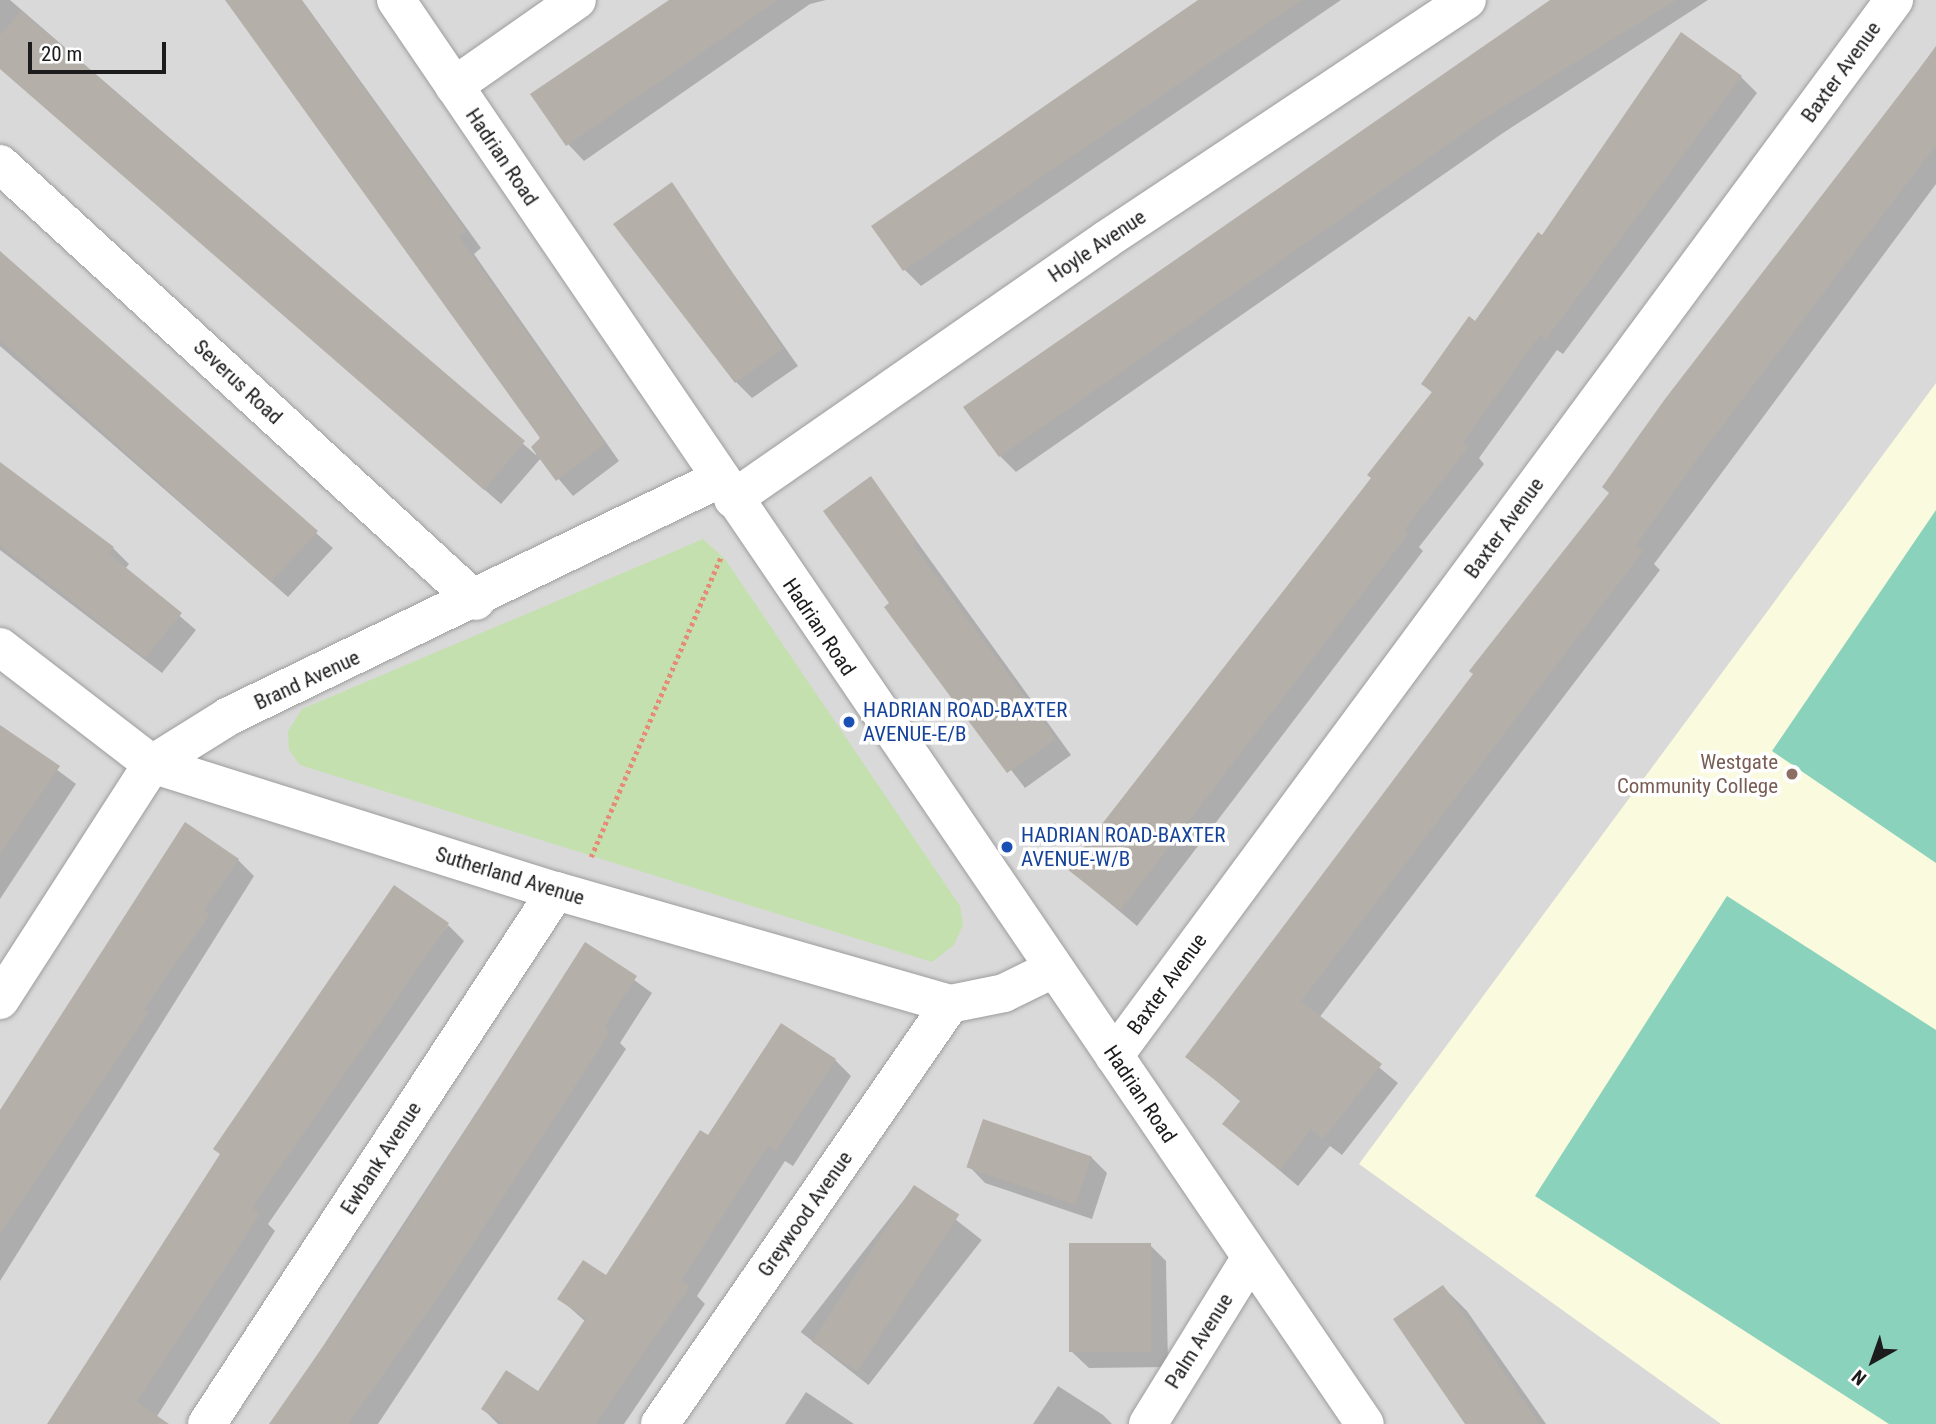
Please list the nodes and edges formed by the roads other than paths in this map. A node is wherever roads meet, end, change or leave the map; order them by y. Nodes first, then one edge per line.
1 (396, 0) edge
2 (578, 0) edge
3 (1467, 0) edge
4 (1894, 0) edge
5 (454, 86) junction
6 (0, 164) edge
7 (730, 497) junction
8 (476, 601) junction
9 (0, 647) edge
10 (152, 764) junction
11 (565, 894) junction
12 (1053, 969) junction
13 (0, 1000) edge
14 (950, 1004) junction
15 (1114, 1056) junction
16 (1251, 1257) junction
17 (207, 1424) edge
18 (660, 1424) edge
19 (1148, 1424) edge
20 (1365, 1424) edge

1 - 5 street, Hadrian Road
2 - 5 street
3 - 7 street, Hoyle Avenue
4 - 15 street, Baxter Avenue
5 - 7 street, Hadrian Road
6 - 8 street, Severus Road
7 - 8 street, Brand Avenue
7 - 12 street, Hadrian Road
8 - 10 street, Brand Avenue
9 - 10 street, Sutherland Avenue
10 - 11 street, Sutherland Avenue
10 - 13 street, Brand Avenue
11 - 14 street, Sutherland Avenue
11 - 17 street, Ewbank Avenue
12 - 14 street, Sutherland Avenue
12 - 15 street, Hadrian Road
14 - 18 street, Greywood Avenue
15 - 16 street, Hadrian Road
16 - 19 street, Palm Avenue
16 - 20 street, Hadrian Road

